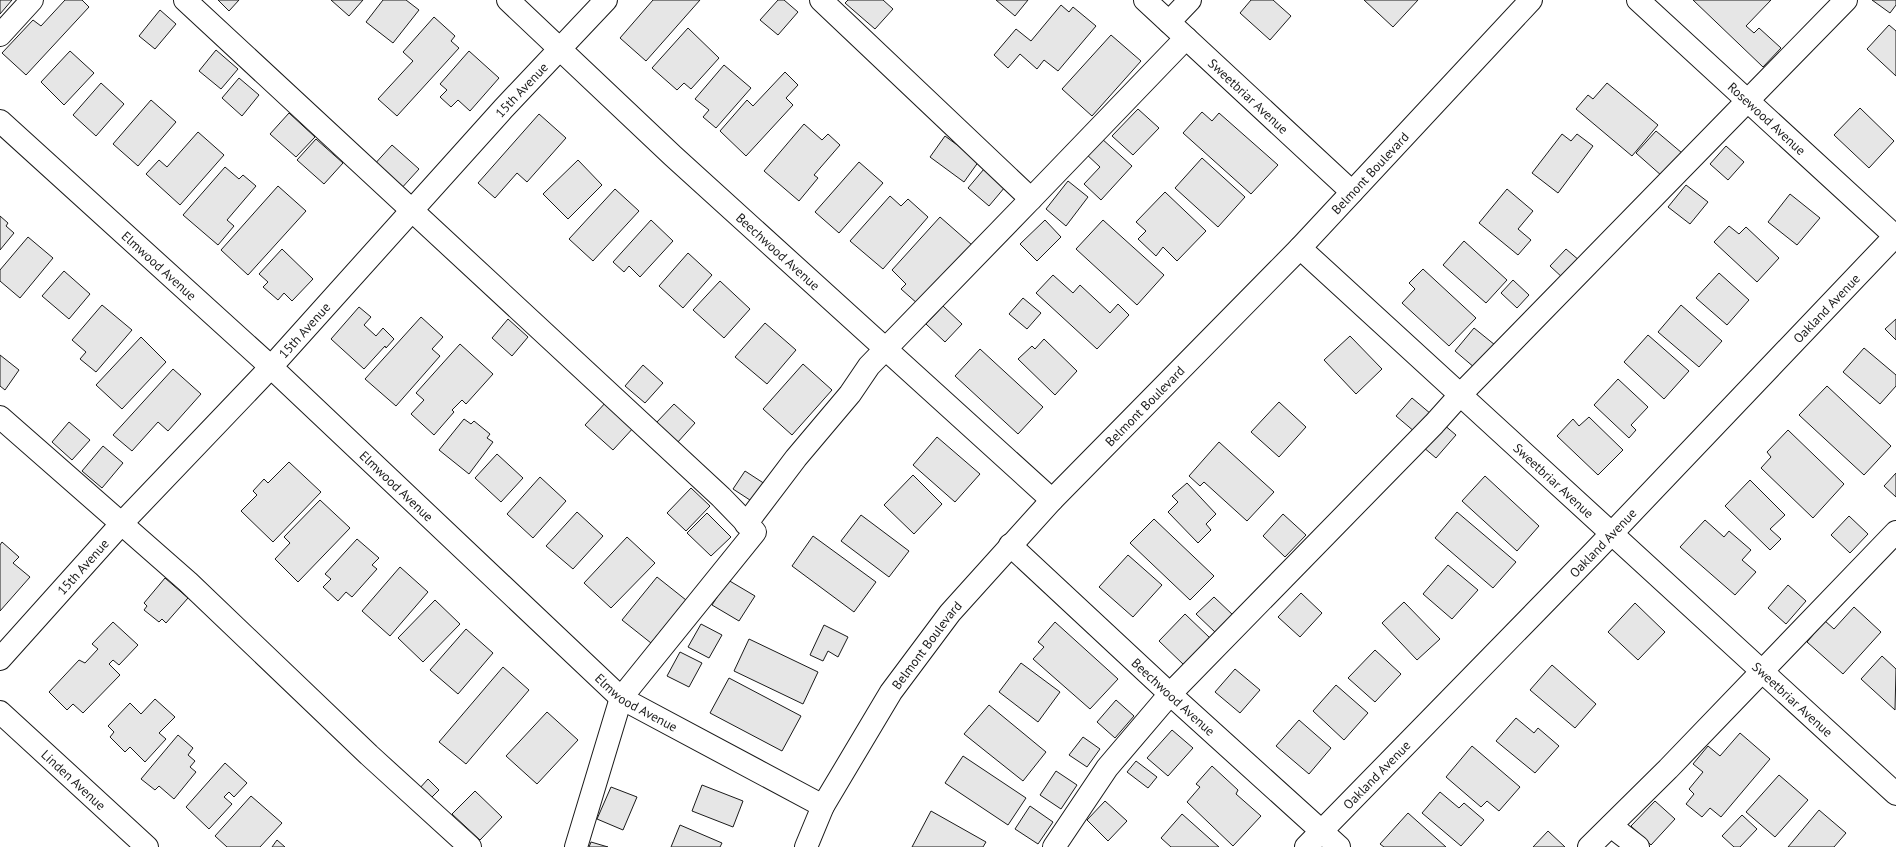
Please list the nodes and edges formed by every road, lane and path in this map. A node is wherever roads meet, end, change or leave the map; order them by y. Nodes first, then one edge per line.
1 (32, 0) edge
2 (185, 0) edge
3 (508, 0) edge
4 (606, 0) edge
5 (821, 0) edge
6 (1145, 0) edge
7 (1190, 0) edge
8 (1531, 0) edge
9 (1638, 0) edge
10 (1846, 0) edge
11 (1169, 22) junction
12 (0, 35) edge
13 (1186, 38) junction
14 (561, 48) junction
15 (1748, 101) junction
16 (0, 122) edge
17 (1352, 192) junction
18 (1031, 199) junction
19 (412, 210) junction
20 (1896, 236) edge
21 (1300, 248) junction
22 (886, 350) junction
23 (271, 367) junction
24 (1460, 394) junction
25 (0, 417) edge
26 (1052, 500) junction
27 (122, 523) junction
28 (746, 524) junction
29 (1896, 532) edge
30 (1611, 534) junction
31 (1010, 545) junction
32 (0, 659) edge
33 (1761, 671) junction
34 (1170, 694) junction
35 (621, 698) junction
36 (0, 712) edge
37 (1896, 794) edge
38 (823, 806) junction
39 (1611, 826) junction
40 (1322, 831) junction
41 (147, 847) edge
42 (470, 847) edge
43 (576, 847) edge
44 (806, 847) edge
45 (1054, 847) edge
46 (1306, 847) edge
47 (1339, 847) edge
48 (1589, 847) edge
49 (1638, 847) edge

1 - 12 street
2 - 19 street
3 - 14 street, Beechwood Avenue
4 - 14 street, 15th Avenue
5 - 18 street
6 - 11 street, Sweetbriar Avenue
7 - 11 street
8 - 17 street, Belmont Boulevard
9 - 15 street, Rosewood Avenue
10 - 15 street
11 - 13 street, Sweetbriar Avenue
13 - 17 street, Sweetbriar Avenue
13 - 18 street
14 - 19 street, 15th Avenue
14 - 22 street, Beechwood Avenue
15 - 20 street, Rosewood Avenue
15 - 24 street
16 - 23 street, Elmwood Avenue
17 - 21 street, Belmont Boulevard
18 - 22 street
19 - 23 street, 15th Avenue
19 - 28 street
20 - 30 street, Oakland Avenue
21 - 24 street, Sweetbriar Avenue
21 - 26 street, Belmont Boulevard
22 - 26 street, Beechwood Avenue
22 - 28 street
23 - 27 street, 15th Avenue
23 - 35 street, Elmwood Avenue
24 - 30 street, Sweetbriar Avenue
24 - 34 street
25 - 27 street
26 - 31 street, Belmont Boulevard
27 - 32 street, 15th Avenue
27 - 42 street
28 - 35 street
29 - 33 street
30 - 33 street, Sweetbriar Avenue
30 - 40 street, Oakland Avenue
31 - 34 street, Beechwood Avenue
31 - 38 street, Belmont Boulevard
33 - 37 street, Sweetbriar Avenue
33 - 39 street
34 - 40 street, Beechwood Avenue
34 - 45 street
35 - 38 street, Elmwood Avenue
35 - 43 street
36 - 41 street, Linden Avenue
38 - 44 street, Belmont Boulevard
39 - 48 street
39 - 49 street
40 - 46 street, Oakland Avenue
40 - 47 street, Beechwood Avenue

